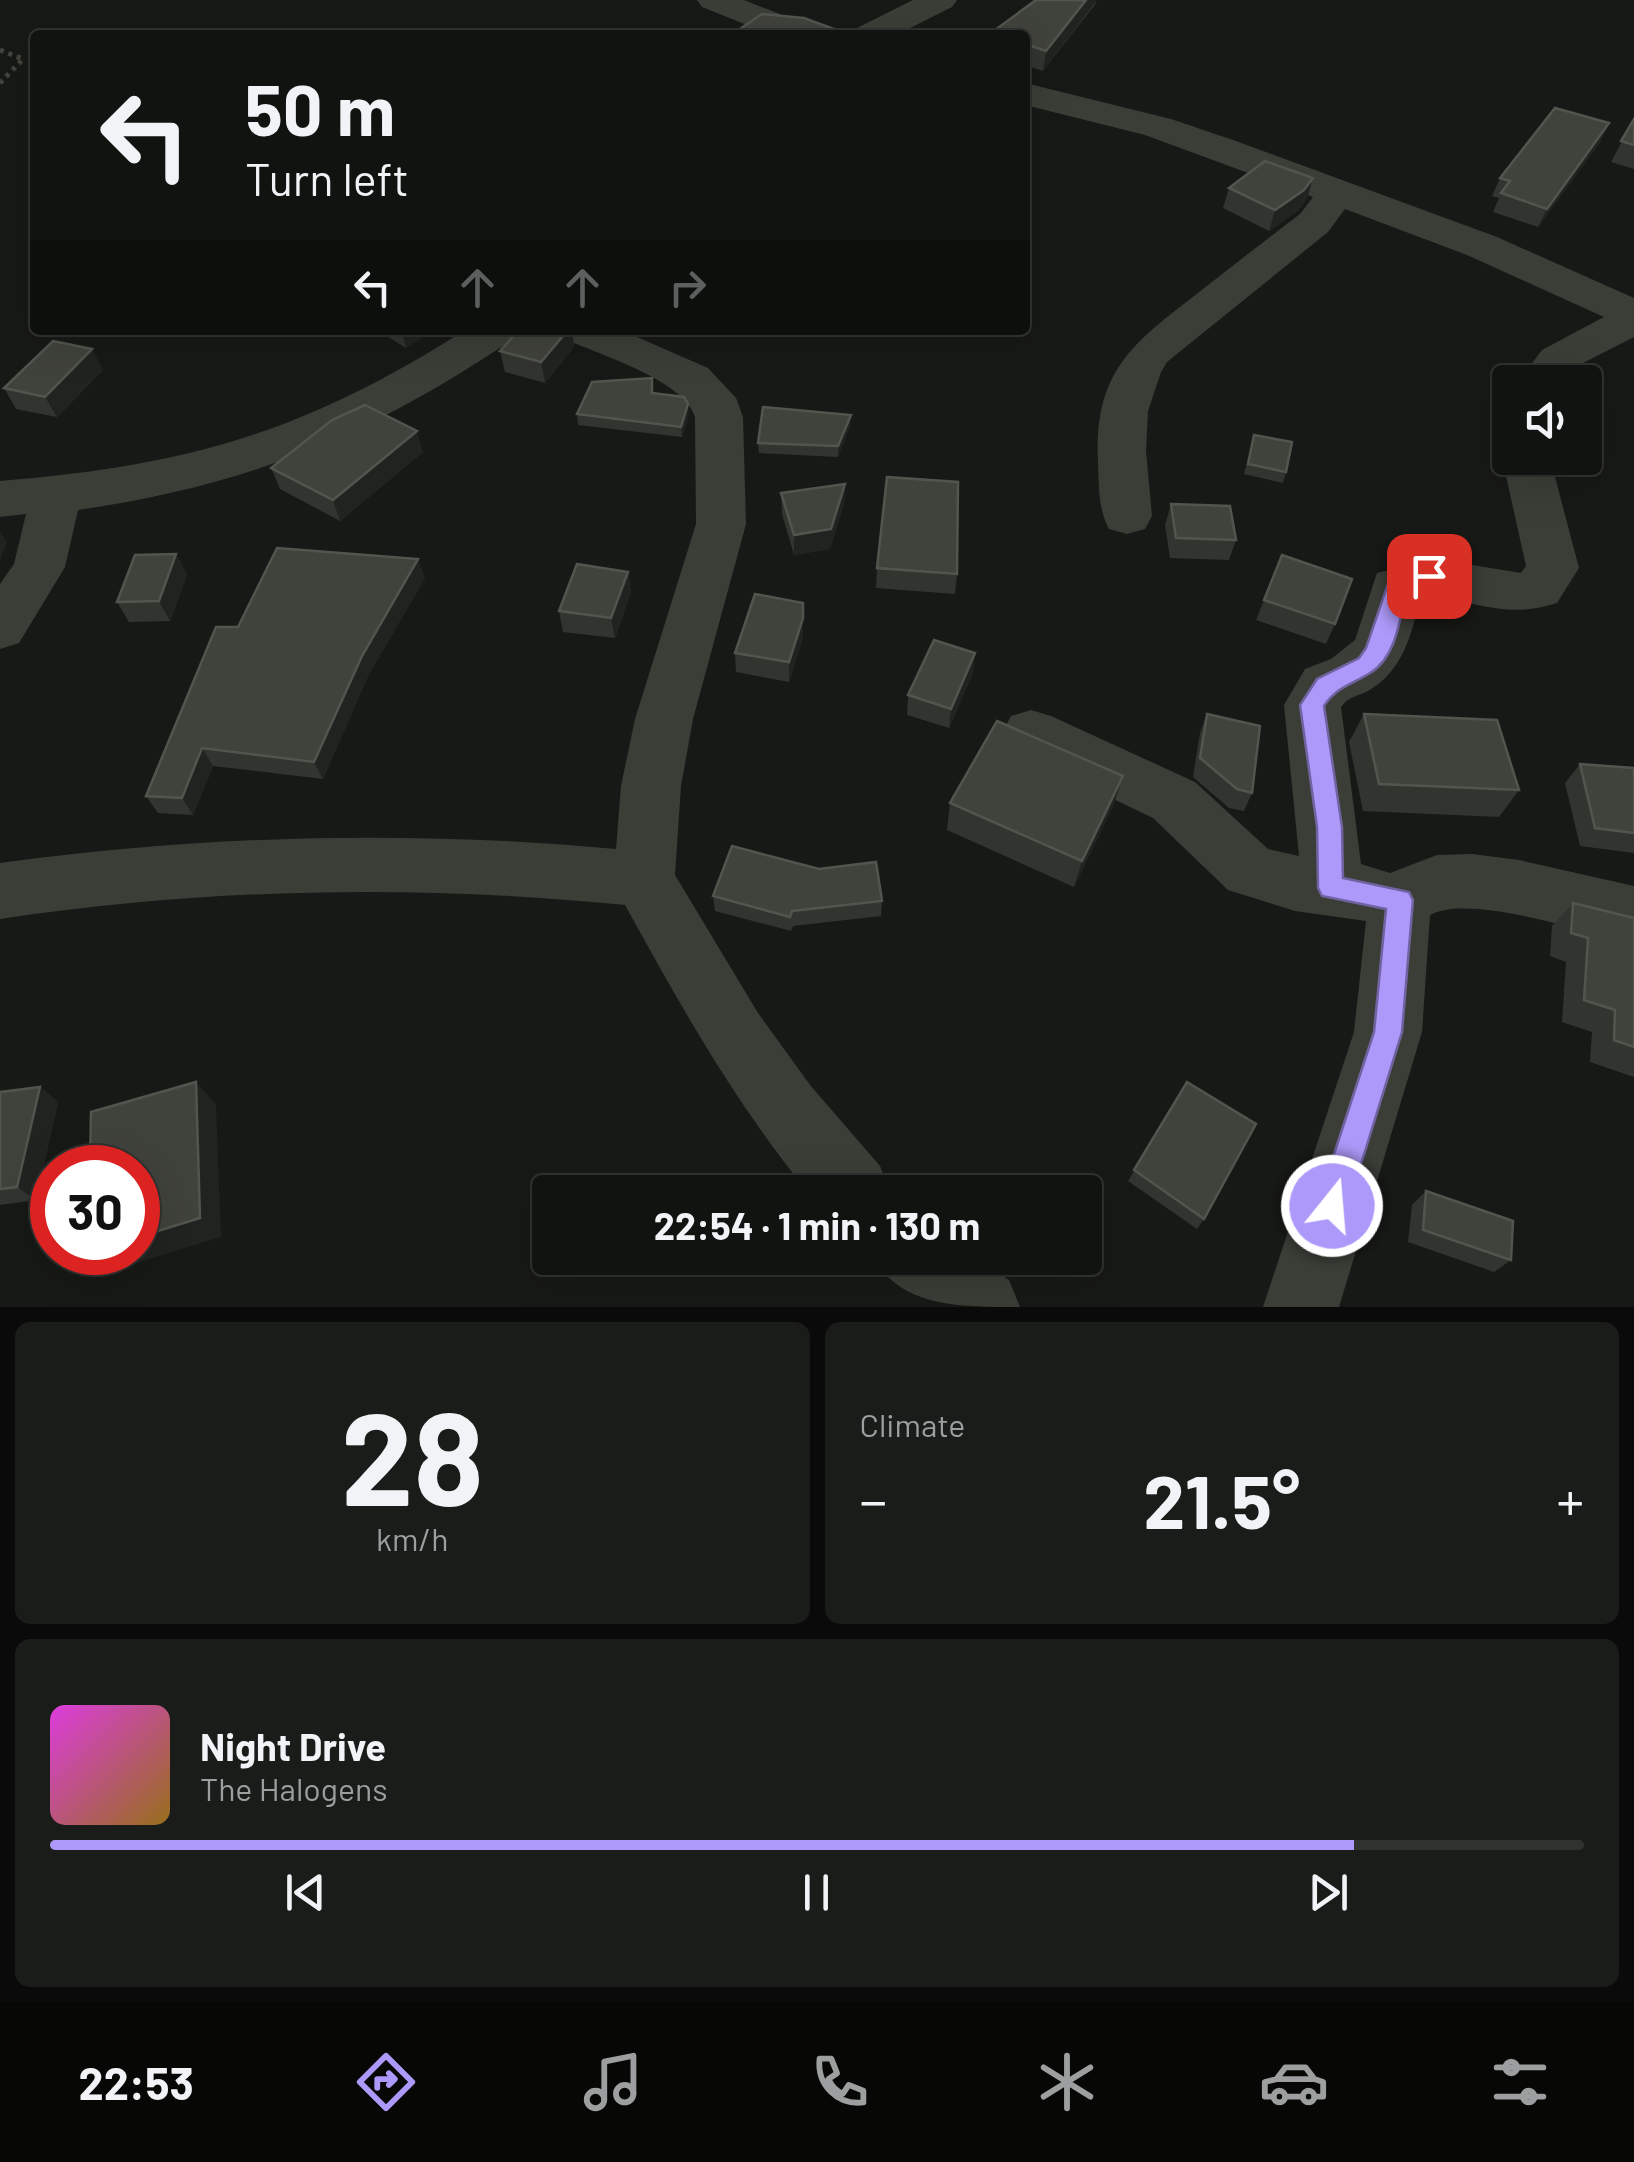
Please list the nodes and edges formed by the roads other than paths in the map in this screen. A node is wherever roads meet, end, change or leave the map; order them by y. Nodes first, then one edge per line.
1 (714, 0) edge
2 (940, 0) edge
3 (790, 30) edge
4 (879, 30) edge
5 (1030, 95) edge
6 (1078, 106) junction
7 (1030, 123) edge
8 (1336, 194) junction
9 (1634, 317) edge
10 (489, 335) edge
11 (594, 335) edge
12 (1554, 365) edge
13 (1530, 475) edge
14 (56, 496) junction
15 (0, 499) edge
16 (1127, 516) dead end
17 (0, 628) edge
18 (1032, 733) edge
19 (644, 879) junction
20 (1331, 888) junction
21 (0, 891) edge
22 (1400, 900) junction
23 (1634, 915) edge
24 (840, 1175) edge
25 (936, 1275) edge
26 (982, 1307) edge
27 (1301, 1307) edge

1 - 3 street
2 - 4 street
5 - 6 street
6 - 7 street
6 - 8 street
8 - 9 street
8 - 16 street
9 - 12 street
10 - 14 street
11 - 19 street
13 - 20 street
14 - 15 street
14 - 17 street
18 - 20 street
19 - 21 street
19 - 24 street
20 - 22 street
22 - 23 street
22 - 27 street
25 - 26 street

